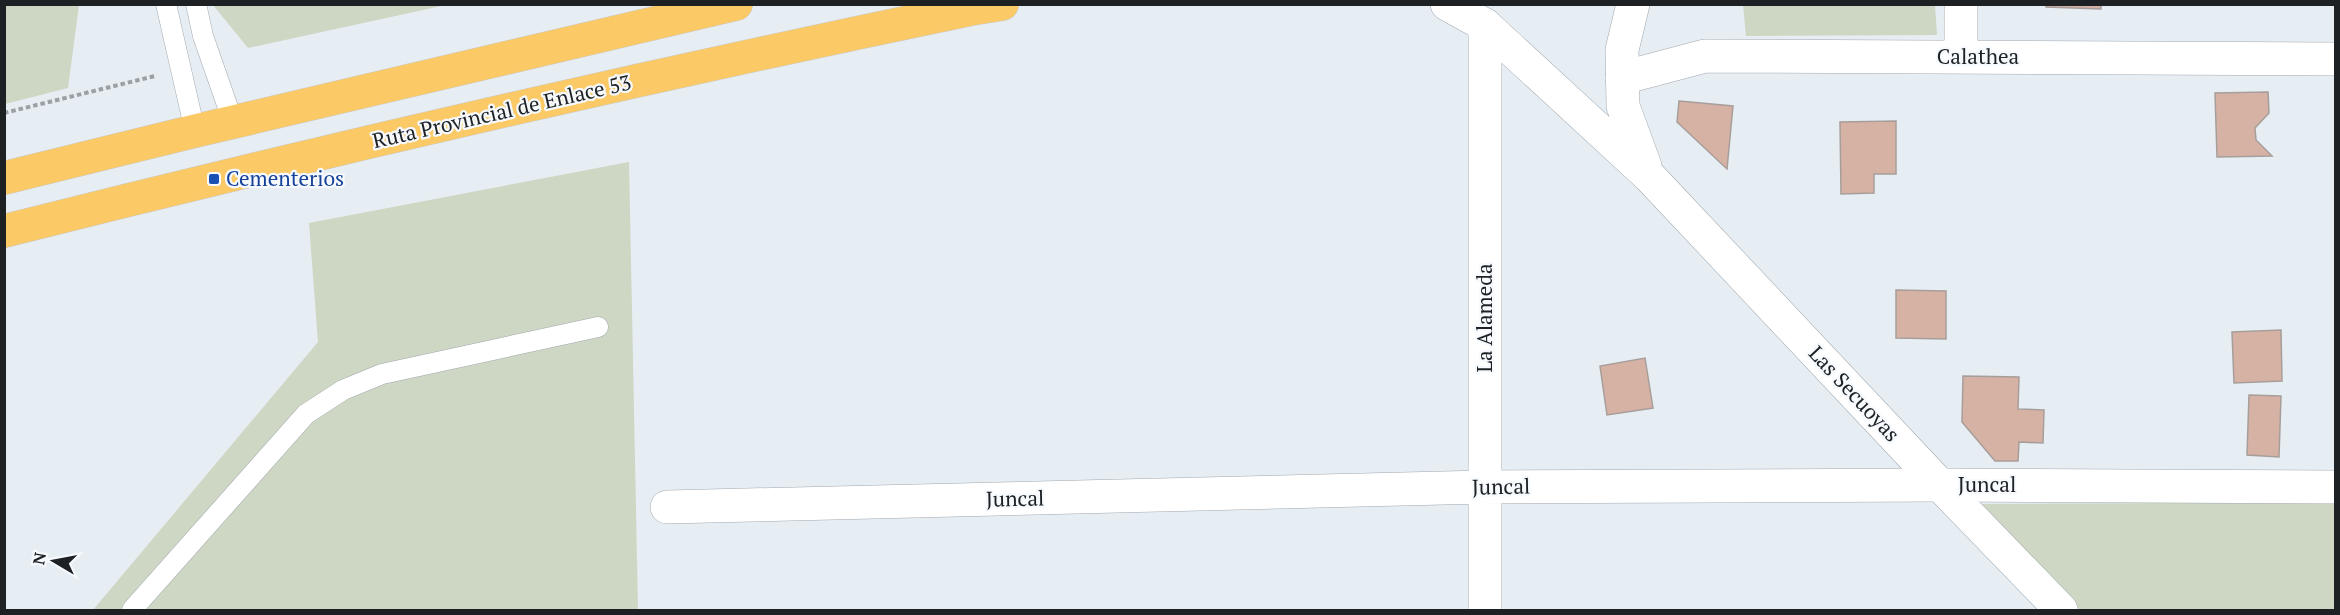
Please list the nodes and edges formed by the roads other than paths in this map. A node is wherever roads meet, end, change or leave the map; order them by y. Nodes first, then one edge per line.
1 (166, 4) edge
2 (196, 4) edge
3 (736, 4) edge
4 (1002, 4) edge
5 (1447, 4) edge
6 (1633, 4) edge
7 (1961, 4) edge
8 (694, 10) edge
9 (1485, 26) junction
10 (1961, 57) junction
11 (2336, 59) edge
12 (1622, 78) junction
13 (233, 122) junction
14 (195, 131) junction
15 (1649, 176) junction
16 (4, 178) edge
17 (4, 231) edge
18 (598, 327) dead end
19 (1940, 485) junction
20 (1484, 487) junction
21 (2336, 487) edge
22 (667, 507) dead end
23 (132, 610) edge
24 (1485, 610) edge
25 (2061, 610) edge

1 - 14 lane
2 - 13 lane
3 - 8 main road
4 - 17 main road, Ruta Provincial de Enlace 53
5 - 9 street, Las Secuoyas
6 - 12 street
7 - 10 street
8 - 13 main road
9 - 15 street, Las Secuoyas
9 - 20 street, La Alameda
10 - 11 street, Calathea
10 - 12 street, Calathea
12 - 15 street
13 - 14 main road
14 - 16 main road
15 - 19 street, Las Secuoyas
18 - 23 lane
19 - 20 street, Juncal
19 - 21 street, Juncal
19 - 25 street, Las Secuoyas
20 - 22 street, Juncal
20 - 24 street, La Alameda

